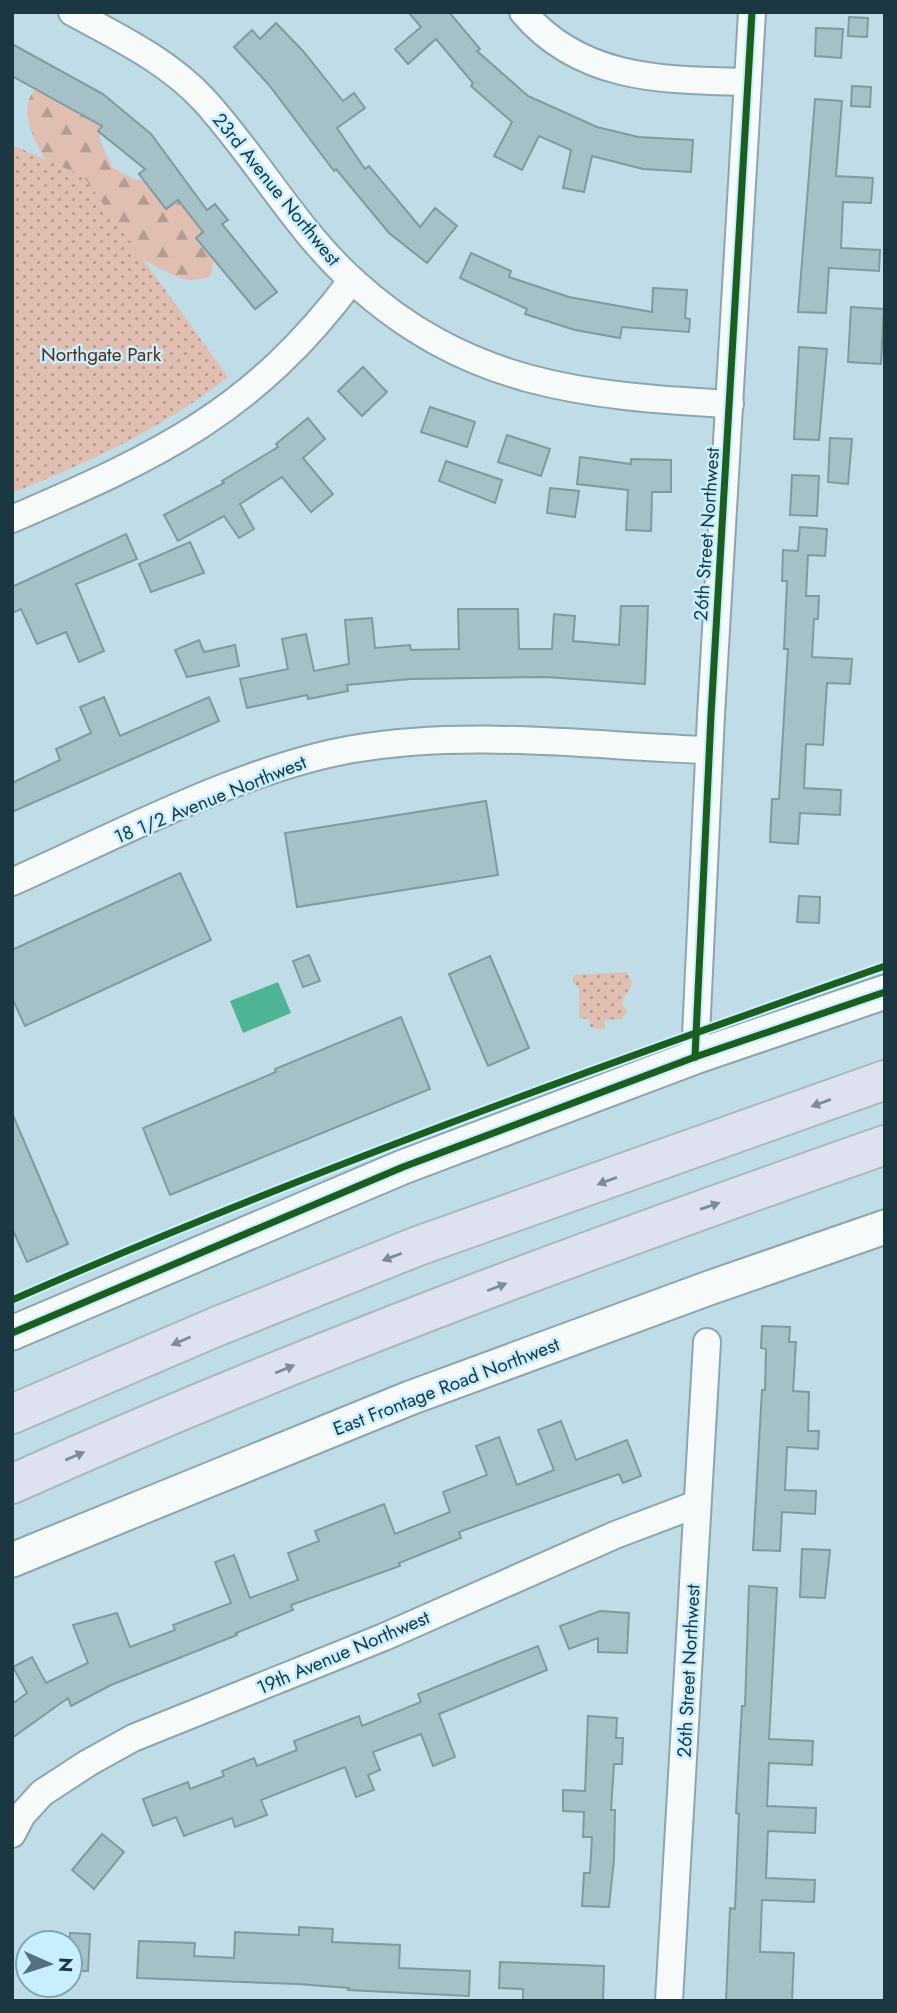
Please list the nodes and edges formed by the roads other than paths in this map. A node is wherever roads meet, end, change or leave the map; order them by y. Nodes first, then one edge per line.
1 (72, 12) edge
2 (523, 12) edge
3 (752, 12) edge
4 (748, 82) junction
5 (352, 280) junction
6 (730, 404) junction
7 (12, 519) edge
8 (709, 750) junction
9 (12, 882) edge
10 (885, 992) edge
11 (695, 1057) junction
12 (885, 1080) edge
13 (885, 1144) edge
14 (885, 1227) edge
15 (12, 1333) edge
16 (707, 1342) dead end
17 (12, 1414) edge
18 (12, 1483) edge
19 (697, 1504) junction
20 (12, 1560) edge
21 (12, 1833) edge
22 (669, 2001) edge

1 - 5 street, 23rd Avenue Northwest
2 - 4 street
3 - 4 street, 26th Street Northwest
4 - 6 street, 26th Street Northwest
5 - 6 street, 23rd Avenue Northwest
5 - 7 street
6 - 8 street, 26th Street Northwest
8 - 9 street, 18 1/2 Avenue Northwest
8 - 11 street, 26th Street Northwest
10 - 11 street
11 - 15 street
12 -> 17 highway
18 -> 13 highway
14 - 20 street, East Frontage Road Northwest
16 - 19 street, 26th Street Northwest
19 - 21 street, 19th Avenue Northwest
19 - 22 street, 26th Street Northwest

